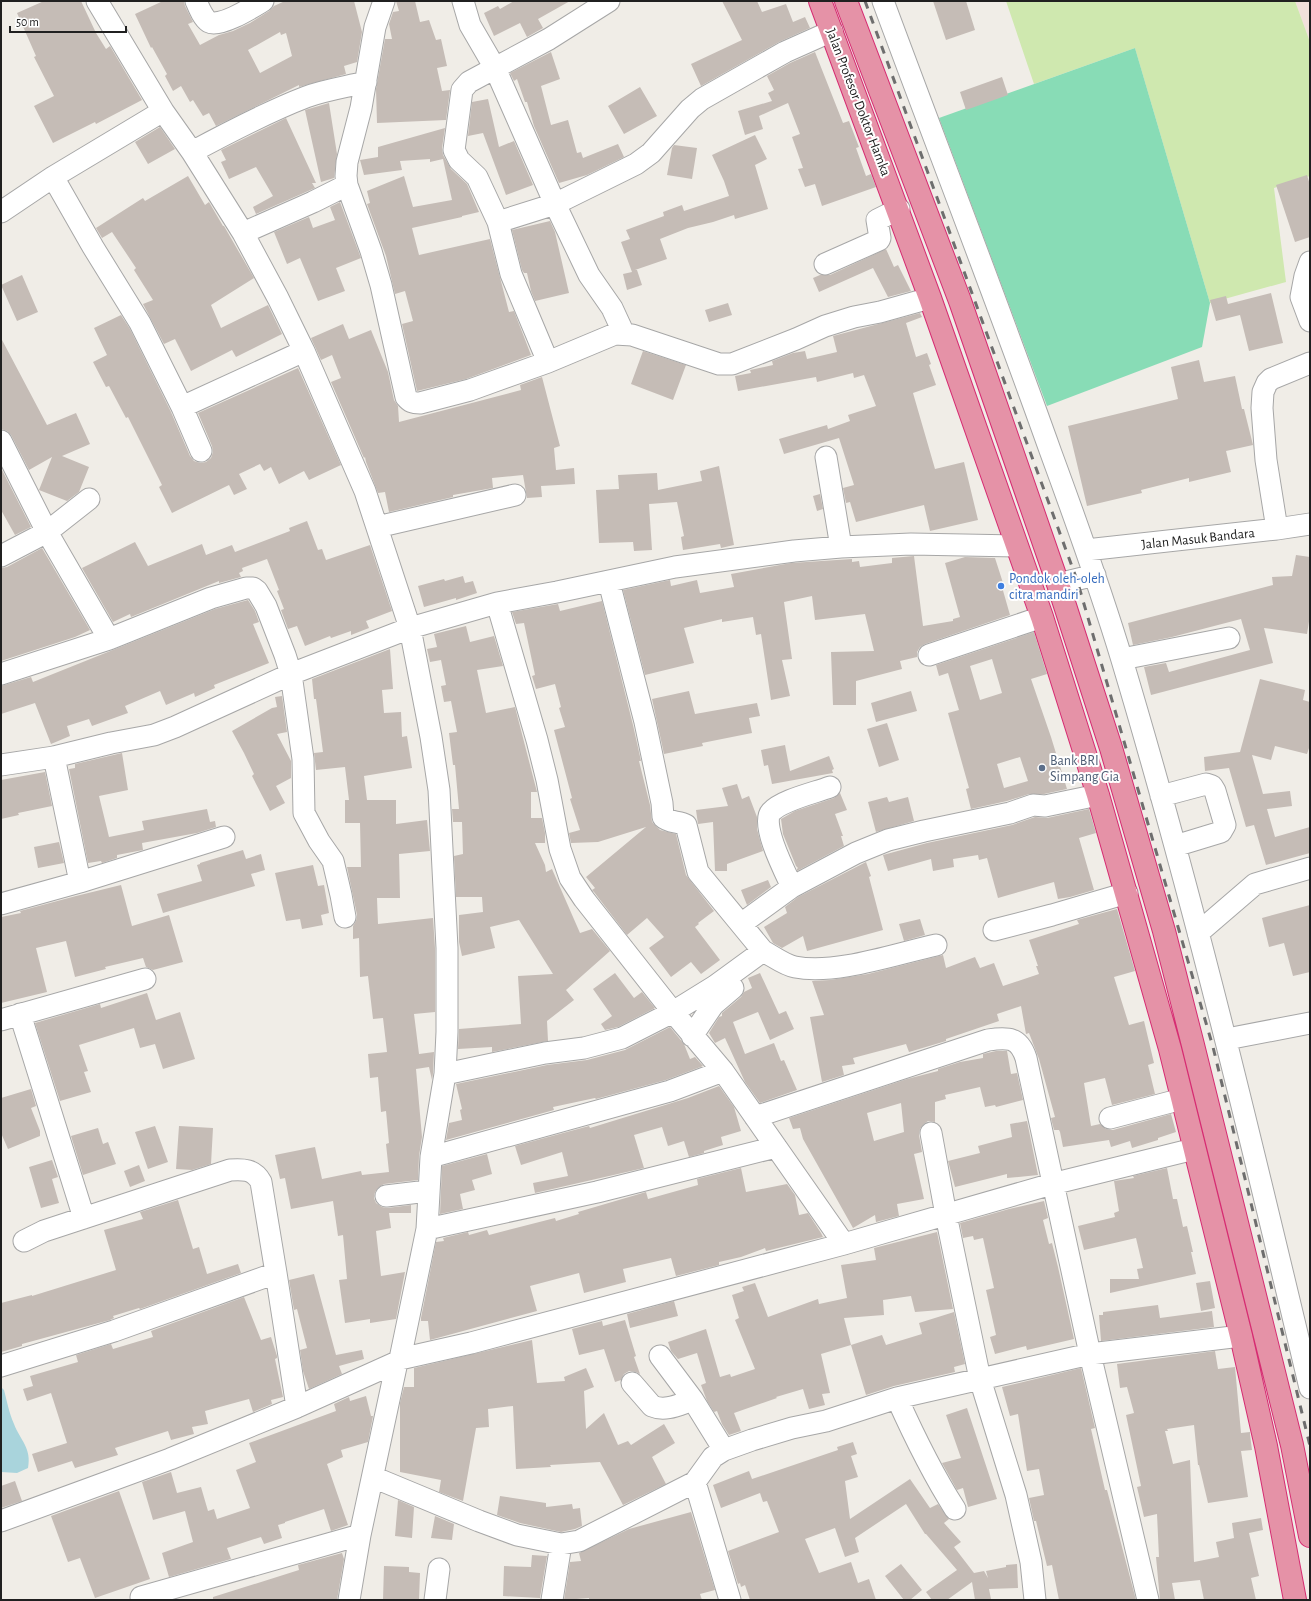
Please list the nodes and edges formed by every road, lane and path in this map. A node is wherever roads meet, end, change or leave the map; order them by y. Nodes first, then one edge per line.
1 (97, 1) edge
2 (196, 1) edge
3 (264, 1) edge
4 (384, 1) edge
5 (463, 1) edge
6 (609, 1) edge
7 (820, 1) edge
8 (846, 1) edge
9 (883, 1) edge
10 (832, 31) junction
11 (494, 68) junction
12 (366, 82) junction
13 (163, 111) junction
14 (192, 152) junction
15 (52, 177) junction
16 (347, 185) junction
17 (920, 195) junction
18 (555, 204) junction
19 (898, 207) junction
20 (1, 212) edge
21 (498, 222) junction
22 (242, 233) junction
23 (1310, 262) edge
24 (825, 264) dead end
25 (930, 298) junction
26 (1310, 321) edge
27 (624, 334) junction
28 (304, 351) junction
29 (548, 362) junction
30 (1310, 363) edge
31 (182, 407) junction
32 (1, 441) edge
33 (201, 451) dead end
34 (826, 457) dead end
35 (8, 471) edge
36 (515, 494) dead end
37 (89, 499) dead end
38 (1310, 524) edge
39 (377, 527) junction
40 (1277, 529) junction
41 (47, 532) junction
42 (1017, 546) junction
43 (841, 547) junction
44 (1086, 550) junction
45 (1, 556) edge
46 (1095, 575) junction
47 (609, 582) junction
48 (1058, 584) junction
49 (497, 603) junction
50 (1042, 617) junction
51 (410, 628) junction
52 (1229, 638) dead end
53 (109, 639) junction
54 (929, 656) dead end
55 (1122, 659) junction
56 (1, 674) edge
57 (291, 674) junction
58 (54, 757) junction
59 (1, 765) edge
60 (830, 787) dead end
61 (1098, 795) junction
62 (1161, 796) junction
63 (224, 837) dead end
64 (1175, 846) junction
65 (1310, 868) edge
66 (80, 882) junction
67 (792, 887) junction
68 (1127, 893) junction
69 (1, 904) edge
70 (345, 917) dead end
71 (741, 924) junction
72 (994, 930) dead end
73 (1198, 933) junction
74 (936, 945) dead end
75 (763, 950) junction
76 (145, 979) dead end
77 (733, 988) dead end
78 (673, 1012) junction
79 (11, 1017) edge
80 (1310, 1024) edge
81 (692, 1036) junction
82 (1227, 1039) junction
83 (1193, 1045) junction
84 (1170, 1049) junction
85 (723, 1071) junction
86 (445, 1074) junction
87 (1182, 1099) junction
88 (755, 1117) junction
89 (1110, 1118) dead end
90 (931, 1133) dead end
91 (776, 1147) junction
92 (1194, 1149) junction
93 (431, 1157) junction
94 (1052, 1184) junction
95 (428, 1191) junction
96 (386, 1196) dead end
97 (946, 1215) junction
98 (84, 1218) junction
99 (427, 1229) junction
100 (24, 1242) dead end
101 (844, 1244) junction
102 (276, 1273) junction
103 (1241, 1336) junction
104 (1090, 1354) junction
105 (660, 1356) dead end
106 (398, 1360) junction
107 (1, 1366) edge
108 (980, 1379) junction
109 (632, 1383) dead end
110 (1310, 1388) edge
111 (897, 1398) junction
112 (693, 1400) junction
113 (297, 1407) junction
114 (724, 1450) junction
115 (373, 1477) junction
116 (695, 1482) junction
117 (955, 1509) dead end
118 (1, 1521) edge
119 (360, 1534) junction
120 (1310, 1536) edge
121 (561, 1544) junction
122 (439, 1569) dead end
123 (141, 1597) dead end
124 (349, 1600) edge
125 (435, 1600) edge
126 (552, 1600) edge
127 (730, 1600) edge
128 (1036, 1600) edge
129 (1148, 1600) edge
130 (1295, 1600) edge

1 - 13 street
2 - 3 street
4 - 12 street
5 - 11 street
6 - 11 street
7 - 10 highway, Jalan Profesor Doktor Hamka
8 - 17 highway, Jalan Profesor Doktor Hamka
9 - 44 street
10 - 18 street
10 - 19 highway, Jalan Profesor Doktor Hamka
11 - 18 street
11 - 21 street
12 - 14 street
12 - 16 street
13 - 14 street
13 - 15 street
14 - 22 street
15 - 20 street
15 - 31 street
16 - 22 street
16 - 29 street
17 - 19 highway
17 - 48 highway, Jalan Profesor Doktor Hamka
18 - 21 street
18 - 27 street
19 - 24 street
19 - 25 highway, Jalan Profesor Doktor Hamka
21 - 29 street
22 - 28 street
23 - 26 street
25 - 27 street
25 - 42 highway, Jalan Profesor Doktor Hamka
27 - 29 street
28 - 31 street
28 - 39 street
30 - 40 street
31 - 33 street
32 - 35 street
34 - 43 street
35 - 41 street
36 - 39 street
37 - 41 street
38 - 40 street, Jalan Masuk Bandara
39 - 51 street
40 - 44 street, Jalan Masuk Bandara
41 - 45 street
41 - 53 street
42 - 43 street
42 - 50 highway, Jalan Profesor Doktor Hamka
43 - 47 street
44 - 46 street
46 - 48 street
46 - 55 street
47 - 49 street
47 - 71 street
48 - 83 highway, Jalan Profesor Doktor Hamka
49 - 51 street
49 - 78 street
50 - 54 street
50 - 61 highway, Jalan Profesor Doktor Hamka
51 - 57 street
51 - 86 street
52 - 55 street
53 - 56 street
53 - 57 street
55 - 62 street
57 - 58 street
57 - 70 street
58 - 59 street
58 - 66 street
60 - 67 street
61 - 67 street
61 - 68 highway, Jalan Profesor Doktor Hamka
62 - 64 street
62 - 64 street
63 - 66 street
64 - 73 street
65 - 73 street
66 - 69 street
67 - 71 street
68 - 72 street
68 - 84 highway, Jalan Profesor Doktor Hamka
71 - 75 street
73 - 82 street
74 - 75 street
75 - 78 street
76 - 79 street
77 - 81 street
78 - 81 street
78 - 86 street
79 - 98 street
80 - 82 street
81 - 85 street
82 - 110 street
83 - 84 highway
83 - 120 highway, Jalan Profesor Doktor Hamka
84 - 87 highway, Jalan Profesor Doktor Hamka
85 - 88 street
85 - 93 street
86 - 93 street
87 - 89 street
87 - 92 highway, Jalan Profesor Doktor Hamka
88 - 91 street
88 - 94 street
90 - 97 street
91 - 99 street
91 - 101 street
92 - 94 street
92 - 103 highway, Jalan Profesor Doktor Hamka
93 - 95 street
94 - 97 street
94 - 104 street
95 - 96 street
95 - 99 street
97 - 101 street
97 - 108 street
98 - 100 street
98 - 102 street
99 - 106 street
101 - 106 street
102 - 107 street
102 - 113 street
103 - 104 street
103 - 130 highway, Jalan Profesor Doktor Hamka
104 - 108 street
104 - 129 street
105 - 112 street
106 - 113 street
106 - 115 street
108 - 111 street
108 - 128 street
109 - 112 street
111 - 114 street
111 - 117 street
112 - 114 street
113 - 118 street
114 - 116 street
115 - 119 street
115 - 121 street
116 - 121 street
116 - 127 street
119 - 123 street
119 - 124 street
121 - 126 street
122 - 125 street

